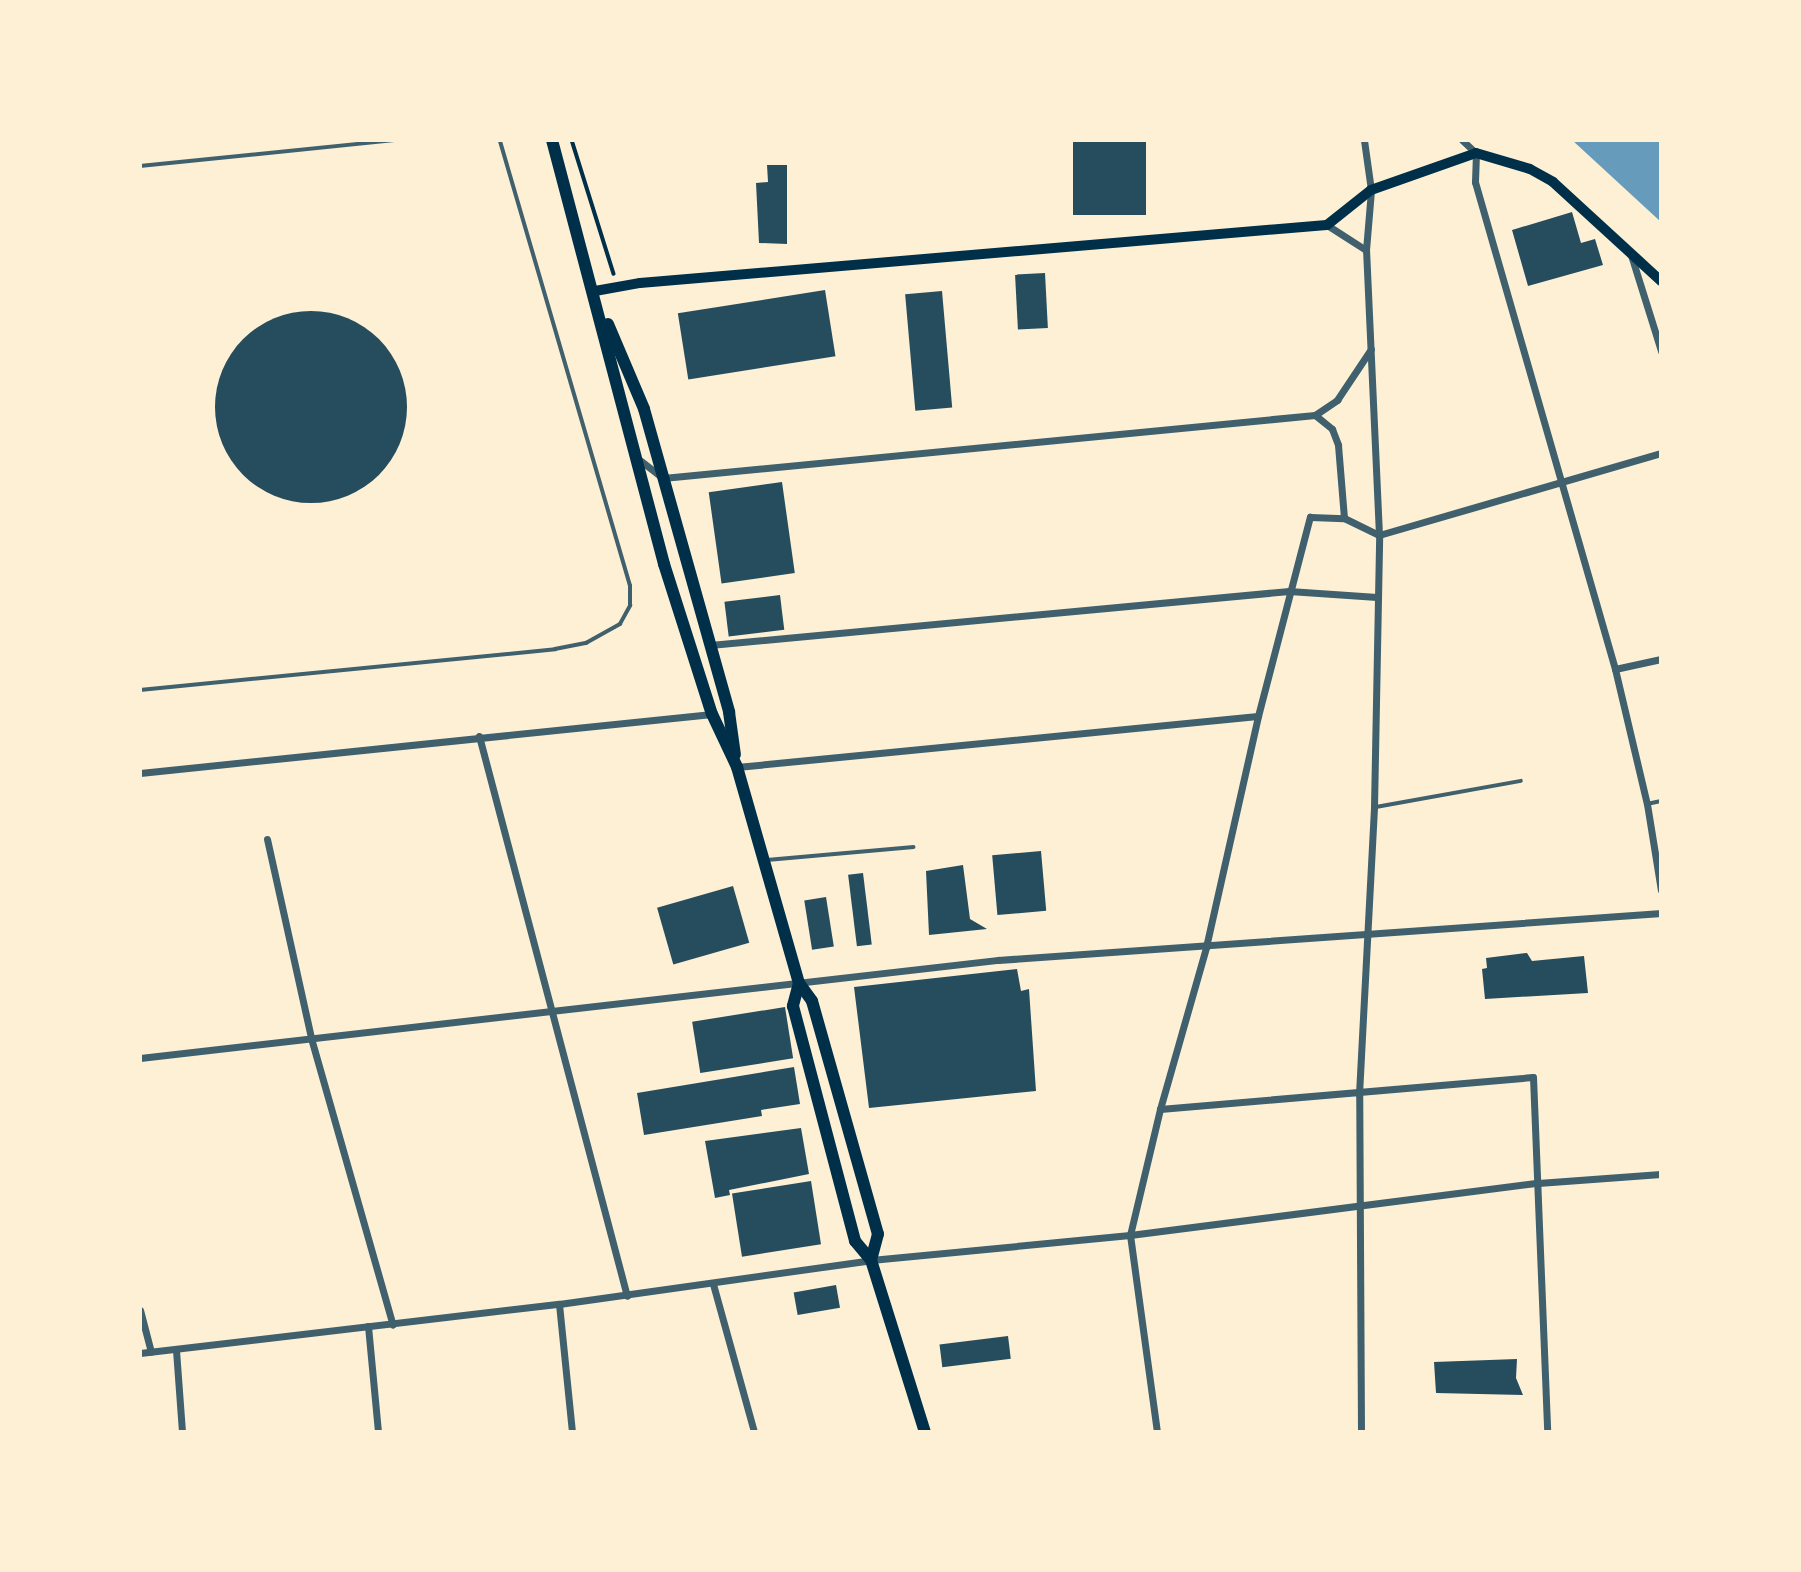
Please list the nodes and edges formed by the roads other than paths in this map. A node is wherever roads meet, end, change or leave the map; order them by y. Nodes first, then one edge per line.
1 (396, 140) edge
2 (500, 140) edge
3 (552, 140) edge
4 (1364, 140) edge
5 (1462, 140) edge
6 (1476, 153) junction
7 (140, 166) edge
8 (1371, 190) junction
9 (1327, 225) junction
10 (1366, 250) junction
11 (1630, 252) junction
12 (1661, 281) edge
13 (595, 291) junction
14 (1371, 348) junction
15 (1661, 351) edge
16 (1315, 415) junction
17 (626, 433) junction
18 (1661, 453) edge
19 (663, 478) junction
20 (1564, 484) junction
21 (1344, 518) junction
22 (1379, 535) junction
23 (1289, 591) junction
24 (1377, 597) junction
25 (709, 645) junction
26 (1661, 659) edge
27 (1615, 669) junction
28 (140, 690) edge
29 (712, 714) junction
30 (1258, 716) junction
31 (479, 736) junction
32 (737, 767) junction
33 (140, 773) edge
34 (1521, 781) dead end
35 (1661, 801) edge
36 (1647, 804) junction
37 (1374, 807) junction
38 (267, 839) dead end
39 (914, 847) dead end
40 (765, 860) junction
41 (1661, 890) edge
42 (1661, 913) edge
43 (1369, 933) junction
44 (1206, 947) junction
45 (799, 983) junction
46 (549, 1012) junction
47 (311, 1038) junction
48 (140, 1058) edge
49 (1359, 1094) junction
50 (1160, 1109) junction
51 (1661, 1174) edge
52 (1538, 1183) junction
53 (1362, 1205) junction
54 (1130, 1235) junction
55 (871, 1260) junction
56 (713, 1284) junction
57 (627, 1296) junction
58 (559, 1304) junction
59 (140, 1310) edge
60 (393, 1325) junction
61 (368, 1326) junction
62 (176, 1350) junction
63 (152, 1352) junction
64 (140, 1353) edge
65 (182, 1432) edge
66 (378, 1432) edge
67 (572, 1432) edge
68 (754, 1432) edge
69 (925, 1432) edge
70 (1157, 1432) edge
71 (1361, 1432) edge
72 (1547, 1432) edge

1 - 7 lane
2 - 28 lane
3 - 13 main road
4 - 8 street
5 - 6 street
6 - 8 main road
6 - 11 main road
6 - 20 street
8 - 9 main road
8 - 10 street
9 - 10 street
9 - 13 main road
10 - 14 street
11 - 12 main road
11 - 15 street
13 - 17 main road
13 - 19 main road
14 - 16 street
14 - 22 street
16 - 19 street
16 - 21 street
17 - 19 street
17 - 29 main road
18 - 20 street
19 - 25 main road
20 - 22 street
20 - 27 street
21 - 22 street
21 - 23 street
22 - 24 street
23 - 24 street
23 - 25 street
23 - 30 street
24 - 37 street
25 - 32 main road
26 - 27 street
27 - 36 street
29 - 31 street
29 - 32 main road
30 - 32 street
30 - 44 street
31 - 33 street
31 - 46 street
32 - 40 main road
34 - 37 lane
35 - 36 lane
36 - 41 street
37 - 43 street
38 - 47 street
39 - 40 lane
40 - 45 main road
42 - 43 street
43 - 44 street
43 - 49 street
44 - 45 street
44 - 50 street
45 - 46 street
45 - 55 main road
45 - 55 main road
46 - 47 street
46 - 57 street
47 - 48 street
47 - 60 street
49 - 50 street
49 - 52 street
49 - 53 street
50 - 54 street
51 - 52 street
52 - 53 street
52 - 72 street
53 - 54 street
53 - 71 street
54 - 55 street
54 - 70 street
55 - 56 street
55 - 69 main road
56 - 57 street
56 - 68 street
57 - 58 street
58 - 60 street
58 - 67 street
59 - 63 street
60 - 61 street
61 - 62 street
61 - 66 street
62 - 63 street
62 - 65 street
63 - 64 street

